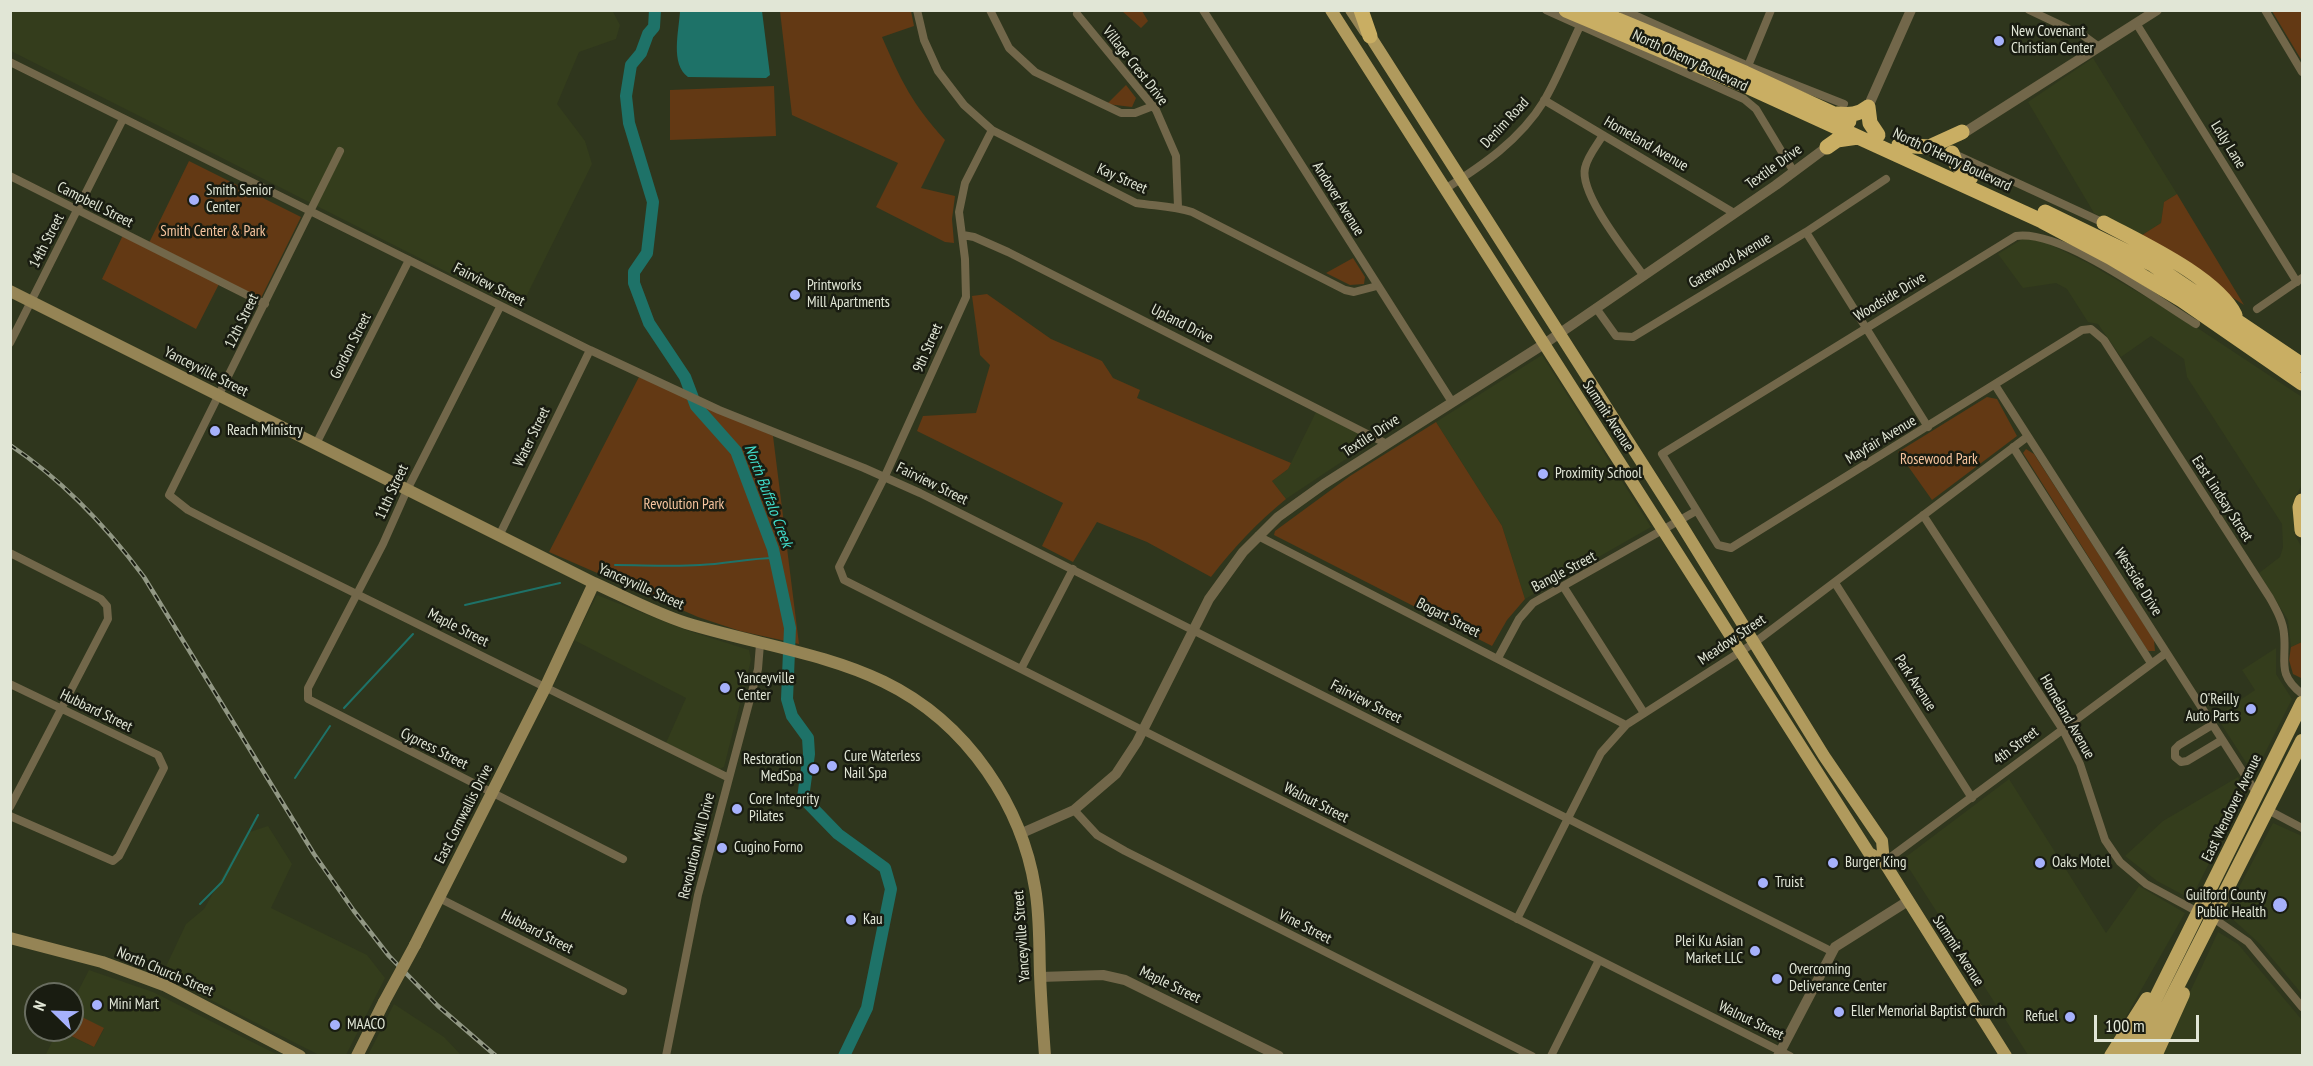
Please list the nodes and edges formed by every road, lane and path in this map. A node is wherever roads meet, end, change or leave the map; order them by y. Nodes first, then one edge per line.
1 (917, 10) edge
2 (990, 10) edge
3 (1203, 10) edge
4 (1331, 10) edge
5 (1351, 10) edge
6 (1361, 10) edge
7 (1546, 10) edge
8 (1566, 10) edge
9 (1594, 10) edge
10 (1623, 10) edge
11 (1771, 10) edge
12 (1911, 10) edge
13 (2029, 10) edge
14 (2157, 10) edge
15 (2265, 10) edge
16 (1077, 14) dead end
17 (2136, 23) junction
18 (1580, 26) junction
19 (1370, 36) junction
20 (2099, 47) junction
21 (1380, 51) junction
22 (1364, 61) junction
23 (10, 62) edge
24 (1748, 66) junction
25 (2302, 72) edge
26 (1544, 100) junction
27 (1153, 106) junction
28 (1868, 107) junction
29 (1839, 109) junction
30 (1818, 118) junction
31 (123, 119) junction
32 (992, 130) junction
33 (1962, 132) junction
34 (1603, 135) junction
35 (1878, 135) junction
36 (1859, 137) junction
37 (1899, 145) junction
38 (1827, 147) junction
39 (340, 151) dead end
40 (1952, 153) junction
41 (1794, 172) junction
42 (10, 176) edge
43 (1971, 177) junction
44 (1886, 179) dead end
45 (1460, 180) junction
46 (1445, 189) junction
47 (1178, 207) junction
48 (77, 210) junction
49 (310, 212) junction
50 (1734, 213) junction
51 (2104, 224) joint
52 (1806, 232) junction
53 (963, 235) junction
54 (409, 260) junction
55 (1643, 275) junction
56 (2300, 280) edge
57 (1377, 286) junction
58 (10, 291) edge
59 (31, 301) junction
60 (266, 304) junction
61 (500, 307) junction
62 (1596, 308) junction
63 (2257, 309) dead end
64 (2238, 320) junction
65 (2196, 324) dead end
66 (1865, 328) junction
67 (2091, 329) joint
68 (1559, 333) junction
69 (10, 343) edge
70 (1544, 344) junction
71 (590, 350) junction
72 (2302, 365) edge
73 (2302, 383) edge
74 (1995, 385) junction
75 (220, 396) junction
76 (1452, 402) junction
77 (1928, 427) junction
78 (2028, 437) junction
79 (316, 444) junction
80 (1387, 444) junction
81 (2013, 447) junction
82 (885, 476) junction
83 (407, 490) junction
84 (175, 500) joint
85 (2302, 501) edge
86 (1696, 511) junction
87 (1923, 515) junction
88 (1679, 521) junction
89 (1663, 529) junction
90 (2302, 531) edge
91 (499, 536) junction
92 (1258, 536) junction
93 (10, 552) edge
94 (839, 567) joint
95 (1073, 569) junction
96 (594, 583) junction
97 (1835, 583) junction
98 (1563, 586) junction
99 (356, 593) junction
100 (1194, 629) junction
101 (1754, 643) junction
102 (765, 645) junction
103 (1741, 652) junction
104 (2166, 653) junction
105 (1498, 658) junction
106 (2151, 663) junction
107 (1021, 669) junction
108 (10, 684) edge
109 (308, 688) joint
110 (545, 688) junction
111 (2302, 694) edge
112 (2302, 703) edge
113 (60, 709) junction
114 (1644, 713) junction
115 (1626, 725) junction
116 (2212, 725) junction
117 (2063, 730) junction
118 (1143, 731) junction
119 (2222, 740) junction
120 (2302, 741) edge
121 (729, 778) junction
122 (492, 793) junction
123 (2257, 794) junction
124 (1972, 798) junction
125 (10, 807) edge
126 (1074, 810) junction
127 (2268, 810) junction
128 (10, 816) edge
129 (1568, 819) junction
130 (2302, 828) edge
131 (1022, 833) junction
132 (623, 859) dead end
133 (1884, 862) junction
134 (2236, 873) junction
135 (438, 898) junction
136 (1908, 901) junction
137 (2220, 906) junction
138 (2199, 912) junction
139 (1517, 919) junction
140 (2216, 920) junction
141 (2189, 930) junction
142 (10, 938) edge
143 (1831, 951) junction
144 (1599, 960) junction
145 (1040, 977) junction
146 (623, 991) dead end
147 (2302, 1007) edge
148 (1783, 1054) edge
149 (300, 1056) edge
150 (357, 1056) edge
151 (666, 1056) edge
152 (1045, 1056) edge
153 (1279, 1056) edge
154 (1532, 1056) edge
155 (1551, 1056) edge
156 (2007, 1056) edge
157 (2111, 1056) edge
158 (2127, 1056) edge
159 (2142, 1056) edge
160 (2155, 1056) edge

1 - 32 street, Kay Street
2 - 27 street
3 - 57 street, Andover Avenue
4 - 22 main road, Summit Avenue
5 - 19 main road, Summit Avenue
6 - 19 highway
7 - 18 street, North Ohenry Boulevard
8 - 30 highway, North O'Henry Boulevard
9 - 29 highway, North O'Henry Boulevard
10 - 24 street, North Ohenry Boulevard
11 - 24 street
12 - 28 street
13 - 20 street
14 - 17 street
15 - 25 street
16 - 27 street, Village Crest Drive
17 - 20 street
17 - 56 street, Lolly Lane
18 - 26 street, Denim Road
18 - 41 street, North Ohenry Boulevard
19 - 21 main road, Summit Avenue
20 - 33 street
21 - 22 main road
21 - 45 main road, Summit Avenue
22 - 46 main road, Summit Avenue
23 - 31 street, Fairview Street
24 - 29 street, North Ohenry Boulevard
26 - 34 street, Homeland Avenue
26 - 45 street, Denim Road
27 - 47 street, Village Crest Drive
28 - 29 highway
28 - 35 highway
29 - 35 highway, North O'Henry Boulevard
30 - 36 highway, North O'Henry Boulevard
30 - 38 highway
31 - 48 street, 14th Street
31 - 49 street, Fairview Street
32 - 47 street, Kay Street
32 - 53 street, 9th Street
33 - 37 highway
33 - 40 street
34 - 50 street, Homeland Avenue
34 - 55 street
35 - 37 highway, North O'Henry Boulevard
36 - 38 highway
36 - 73 highway, North O'Henry Boulevard
37 - 43 highway, North O'Henry Boulevard
38 - 41 street, Textile Drive
39 - 49 street, 12th Street
40 - 43 highway
40 - 51 street
41 - 50 street, Textile Drive
42 - 48 street, Campbell Street
43 - 64 highway, North O'Henry Boulevard
44 - 52 street, Gatewood Avenue
45 - 46 street, Denim Road
45 - 68 main road, Summit Avenue
46 - 70 main road, Summit Avenue
47 - 57 street, Kay Street
48 - 59 street, 14th Street
48 - 60 street, Campbell Street
49 - 54 street, Fairview Street
49 - 60 street, 12th Street
50 - 55 street, Textile Drive
51 - 64 highway
52 - 62 street, Gatewood Avenue
52 - 66 street
53 - 80 street, Upland Drive
53 - 82 street, 9th Street
54 - 61 street, Fairview Street
54 - 79 street, Gordon Street
55 - 62 street, Textile Drive
56 - 63 street
57 - 76 street, Andover Avenue
58 - 59 main road, Yanceyville Street
59 - 69 street, 14th Street
59 - 75 main road, Yanceyville Street
60 - 75 street, 12th Street
61 - 71 street, Fairview Street
61 - 83 street, 11th Street
62 - 68 street, Textile Drive
64 - 72 highway, North O'Henry Boulevard
65 - 66 street, Woodside Drive
66 - 77 street
66 - 86 street, Woodside Drive
67 - 74 street, Mayfair Avenue
67 - 111 street, East Lindsay Street
68 - 70 street, Textile Drive
68 - 88 main road, Summit Avenue
70 - 76 street, Textile Drive
70 - 89 main road, Summit Avenue
71 - 82 street, Fairview Street
71 - 91 street, Water Street
74 - 77 street, Mayfair Avenue
74 - 78 street, Westside Drive
75 - 79 main road, Yanceyville Street
75 - 84 street, 12th Street
76 - 80 street, Textile Drive
77 - 86 street, Mayfair Avenue
78 - 81 street, Meadow Street
78 - 104 street, Westside Drive
79 - 83 main road, Yanceyville Street
80 - 92 street, Textile Drive
81 - 87 street, Meadow Street
81 - 106 street
82 - 94 street, 9th Street
82 - 95 street, Fairview Street
83 - 91 main road, Yanceyville Street
83 - 99 street, 11th Street
84 - 99 street, Maple Street
85 - 90 highway
86 - 88 street, Bangle Street
87 - 97 street, Meadow Street
87 - 117 street, Homeland Avenue
88 - 89 street, Bangle Street
88 - 101 main road, Summit Avenue
89 - 98 street, Bangle Street
89 - 103 main road, Summit Avenue
91 - 96 main road, Yanceyville Street
92 - 100 street, Textile Drive
92 - 105 street, Bogart Street
93 - 113 street
94 - 107 street, Walnut Street
95 - 100 street, Fairview Street
95 - 107 street
96 - 102 main road, Yanceyville Street
96 - 110 main road, East Cornwallis Drive
97 - 101 street, Meadow Street
97 - 124 street, Park Avenue
98 - 105 street, Bangle Street
98 - 114 street
99 - 109 street, 11th Street
99 - 110 street, Maple Street
100 - 118 street, Textile Drive
100 - 129 street, Fairview Street
101 - 103 street, Meadow Street
101 - 133 main road, Summit Avenue
102 - 121 street, Revolution Mill Drive
102 - 131 main road, Yanceyville Street
103 - 114 street, Meadow Street
103 - 133 main road, Summit Avenue
104 - 106 street, 4th Street
104 - 116 street, Westside Drive
105 - 115 street, Bogart Street
106 - 117 street, 4th Street
107 - 118 street, Walnut Street
108 - 113 street, Hubbard Street
109 - 122 street, Cypress Street
110 - 121 street, Maple Street
110 - 122 main road, East Cornwallis Drive
112 - 123 highway, East Wendover Avenue
113 - 125 street
113 - 128 street, Hubbard Street
114 - 115 street, Meadow Street
115 - 129 street, Meadow Street
116 - 119 street, Westside Drive
116 - 119 street
117 - 124 street, 4th Street
117 - 138 street, Homeland Avenue
118 - 126 street, Textile Drive
118 - 139 street, Walnut Street
119 - 123 street, Westside Drive
120 - 127 highway
121 - 151 street, Revolution Mill Drive
122 - 132 street, Cypress Street
122 - 135 main road, East Cornwallis Drive
123 - 134 highway
123 - 138 highway, East Wendover Avenue
124 - 133 street, 4th Street
126 - 131 street, Textile Drive
126 - 154 street, Vine Street
127 - 130 street
127 - 134 highway
129 - 139 street, Meadow Street
129 - 143 street, Fairview Street
131 - 145 main road, Yanceyville Street
133 - 136 main road, Summit Avenue
134 - 137 highway
135 - 146 street, Hubbard Street
135 - 150 main road, East Cornwallis Drive, bridge
136 - 143 street
136 - 156 main road, Summit Avenue
137 - 140 highway
137 - 159 highway
138 - 141 highway, East Wendover Avenue
139 - 144 street, Walnut Street
140 - 147 street
140 - 160 highway
141 - 157 highway
141 - 158 highway, East Wendover Avenue
142 - 149 main road, North Church Street
143 - 148 street
144 - 148 street, Walnut Street
144 - 155 street
145 - 152 main road, Yanceyville Street
145 - 153 street, Maple Street

